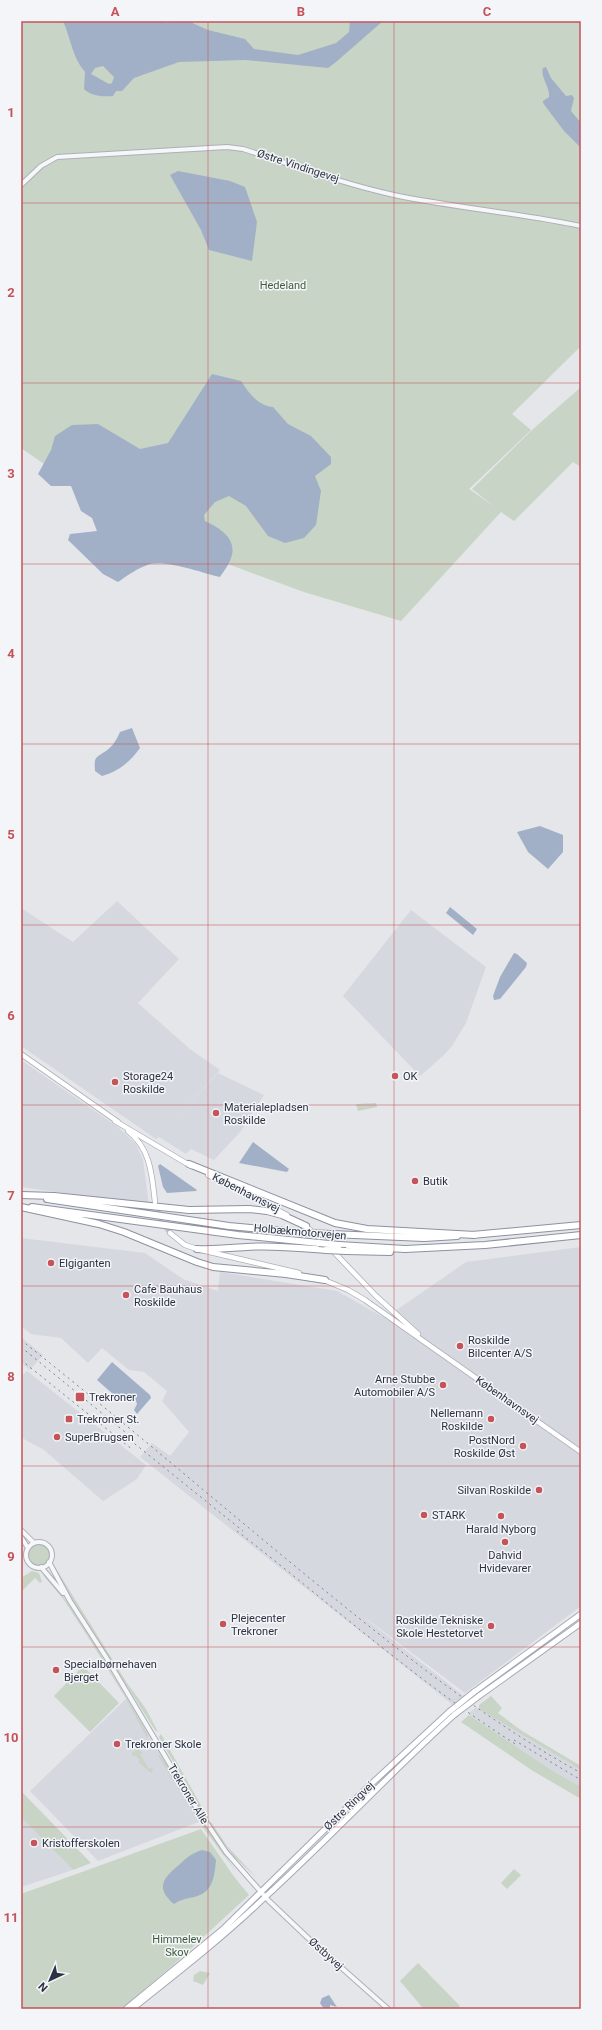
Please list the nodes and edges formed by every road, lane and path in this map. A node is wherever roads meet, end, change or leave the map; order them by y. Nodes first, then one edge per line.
1 (21, 185) edge
2 (581, 226) edge
3 (21, 1054) edge
4 (115, 1121) junction
5 (188, 1164) junction
6 (21, 1195) edge
7 (155, 1202) tunnel mouth
8 (21, 1206) edge
9 (581, 1225) edge
10 (306, 1226) junction
11 (170, 1233) tunnel mouth
12 (475, 1235) junction
13 (581, 1235) edge
14 (451, 1247) junction
15 (197, 1249) junction
16 (326, 1280) junction
17 (434, 1347) junction
18 (581, 1452) edge
19 (21, 1530) edge
20 (21, 1537) edge
21 (34, 1543) junction
22 (28, 1548) junction
23 (49, 1562) junction
24 (41, 1567) junction
25 (70, 1601) junction
26 (581, 1614) edge
27 (581, 1623) edge
28 (476, 1694) junction
29 (452, 1713) junction
30 (261, 1891) junction
31 (266, 1897) junction
32 (126, 2009) edge
33 (132, 2009) edge
34 (388, 2009) edge

1 - 2 street, Østre Vindingevej
3 - 4 main road, Københavnsvej
4 - 5 main road, Københavnsvej
4 - 7 main road, Københavnsvej
5 - 10 main road, Københavnsvej
5 - 12 highway
6 - 10 highway
6 - 12 highway, Holbækmotorvejen, bridge
8 - 14 highway, Holbækmotorvejen, bridge
8 - 16 highway
9 - 12 highway, Holbækmotorvejen
10 - 17 main road, Københavnsvej
11 - 15 main road, Københavnsvej
13 - 14 highway, Holbækmotorvejen
14 - 15 highway, bridge
15 - 16 main road, Københavnsvej
16 - 17 main road, Københavnsvej
17 - 18 main road, Københavnsvej
19 - 21 street
20 - 22 street
21 - 22 street
21 - 23 street
22 - 24 street
23 - 24 street
23 - 25 street, Trekroner Alle
24 - 25 street, Trekroner Alle
25 - 30 street, Trekroner Alle
26 - 28 main road, Østre Ringvej
27 - 28 main road, Østre Ringvej
28 - 29 main road, Østre Ringvej, bridge
29 - 30 main road, Østre Ringvej
29 - 31 main road, Østre Ringvej
30 - 31 street, Trekroner Alle
30 - 32 main road, Østre Ringvej
31 - 33 main road, Østre Ringvej
31 - 34 street, Østbyvej

